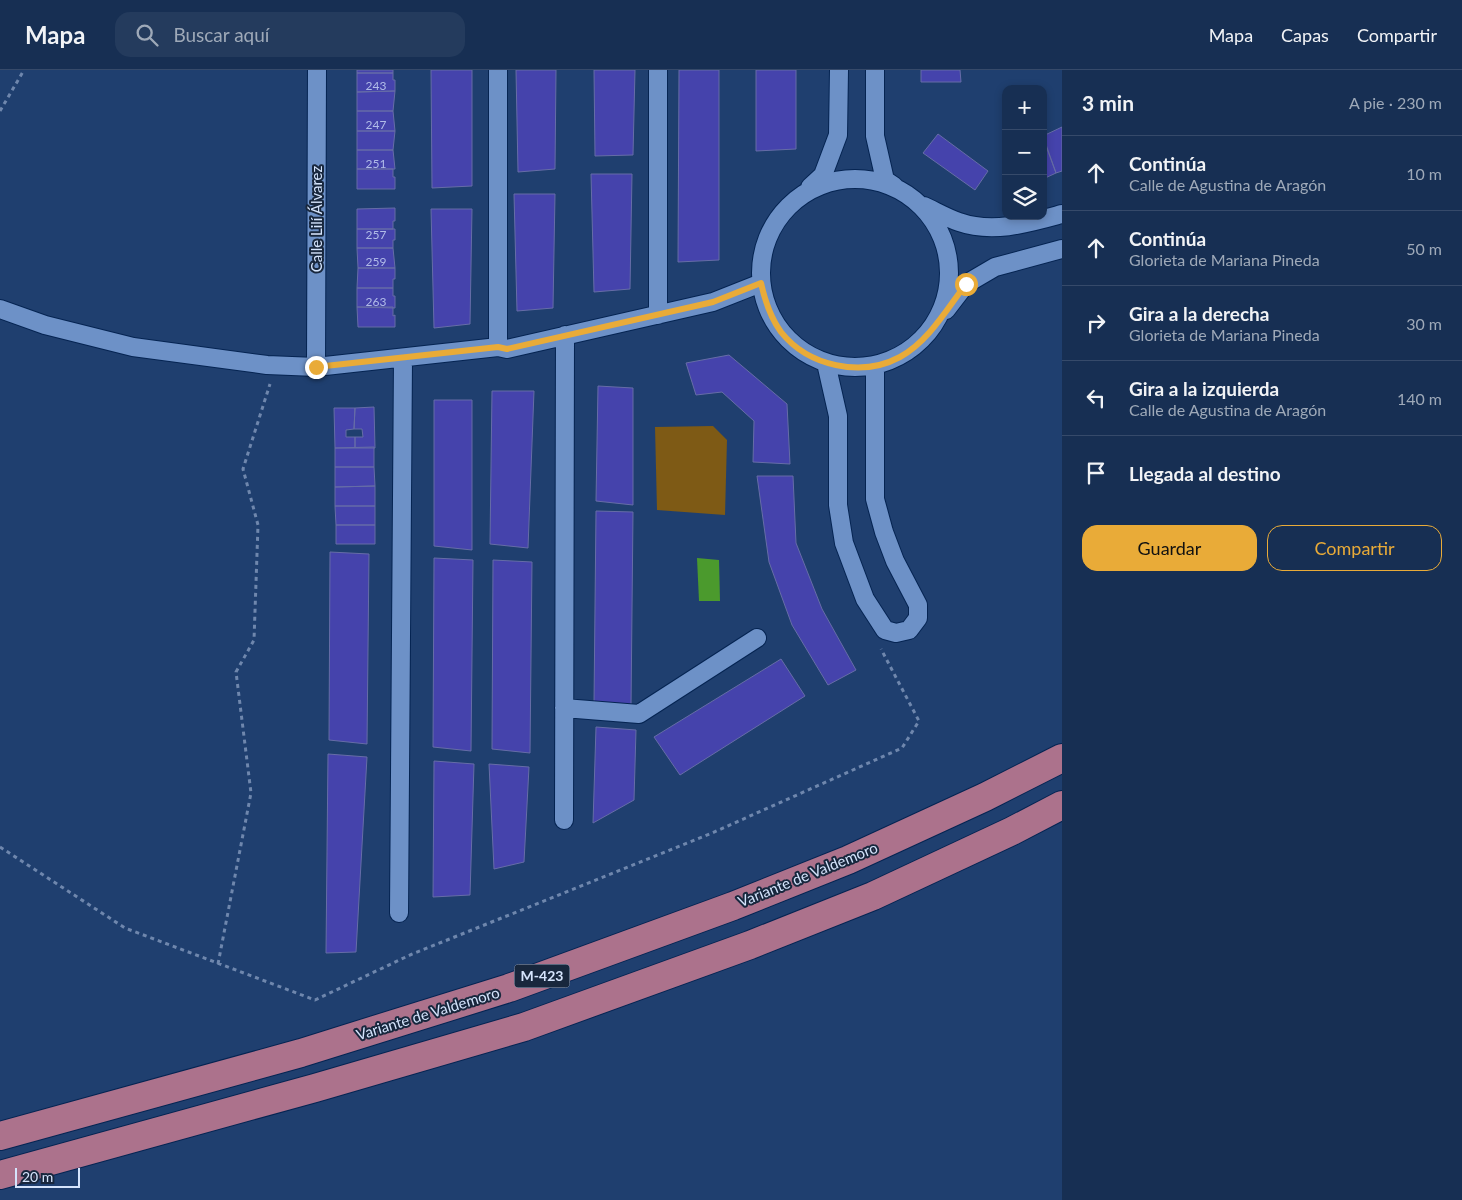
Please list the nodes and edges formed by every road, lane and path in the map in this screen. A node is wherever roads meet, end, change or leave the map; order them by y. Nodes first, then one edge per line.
1 (24, 70) edge
2 (317, 70) edge
3 (498, 70) edge
4 (658, 70) edge
5 (839, 70) edge
6 (875, 70) edge
7 (0, 111) edge
8 (894, 186) junction
9 (804, 193) junction
10 (921, 204) junction
11 (1062, 214) edge
12 (1062, 249) edge
13 (761, 283) junction
14 (0, 309) edge
15 (658, 315) junction
16 (937, 322) junction
17 (565, 335) junction
18 (498, 347) junction
19 (403, 359) junction
20 (826, 363) junction
21 (276, 365) junction
22 (875, 366) junction
23 (316, 367) junction
24 (885, 630) junction
25 (757, 638) dead end
26 (564, 708) junction
27 (1062, 758) edge
28 (1062, 804) edge
29 (564, 820) dead end
30 (0, 847) edge
31 (398, 913) dead end
32 (218, 964) junction
33 (0, 1136) edge
34 (0, 1175) edge

1 - 7 path
2 - 23 street, Calle Lilí Álvarez
3 - 18 street
4 - 15 street
5 - 9 street
6 - 8 street
8 - 9 street
8 - 10 street
9 - 13 street
10 - 11 street
10 - 16 street
12 - 16 street
13 - 15 street
13 - 20 street
14 - 21 street
15 - 17 street
16 - 22 street
17 - 18 street
17 - 26 street
18 - 19 street
19 - 23 street
19 - 31 street
20 - 22 street
20 - 24 street
21 - 23 street
21 - 32 path
22 - 24 street
24 - 32 path
25 - 26 street
26 - 29 street
27 - 33 main road, Variante de Valdemoro / M-423
28 - 34 main road, M-423
30 - 32 path

